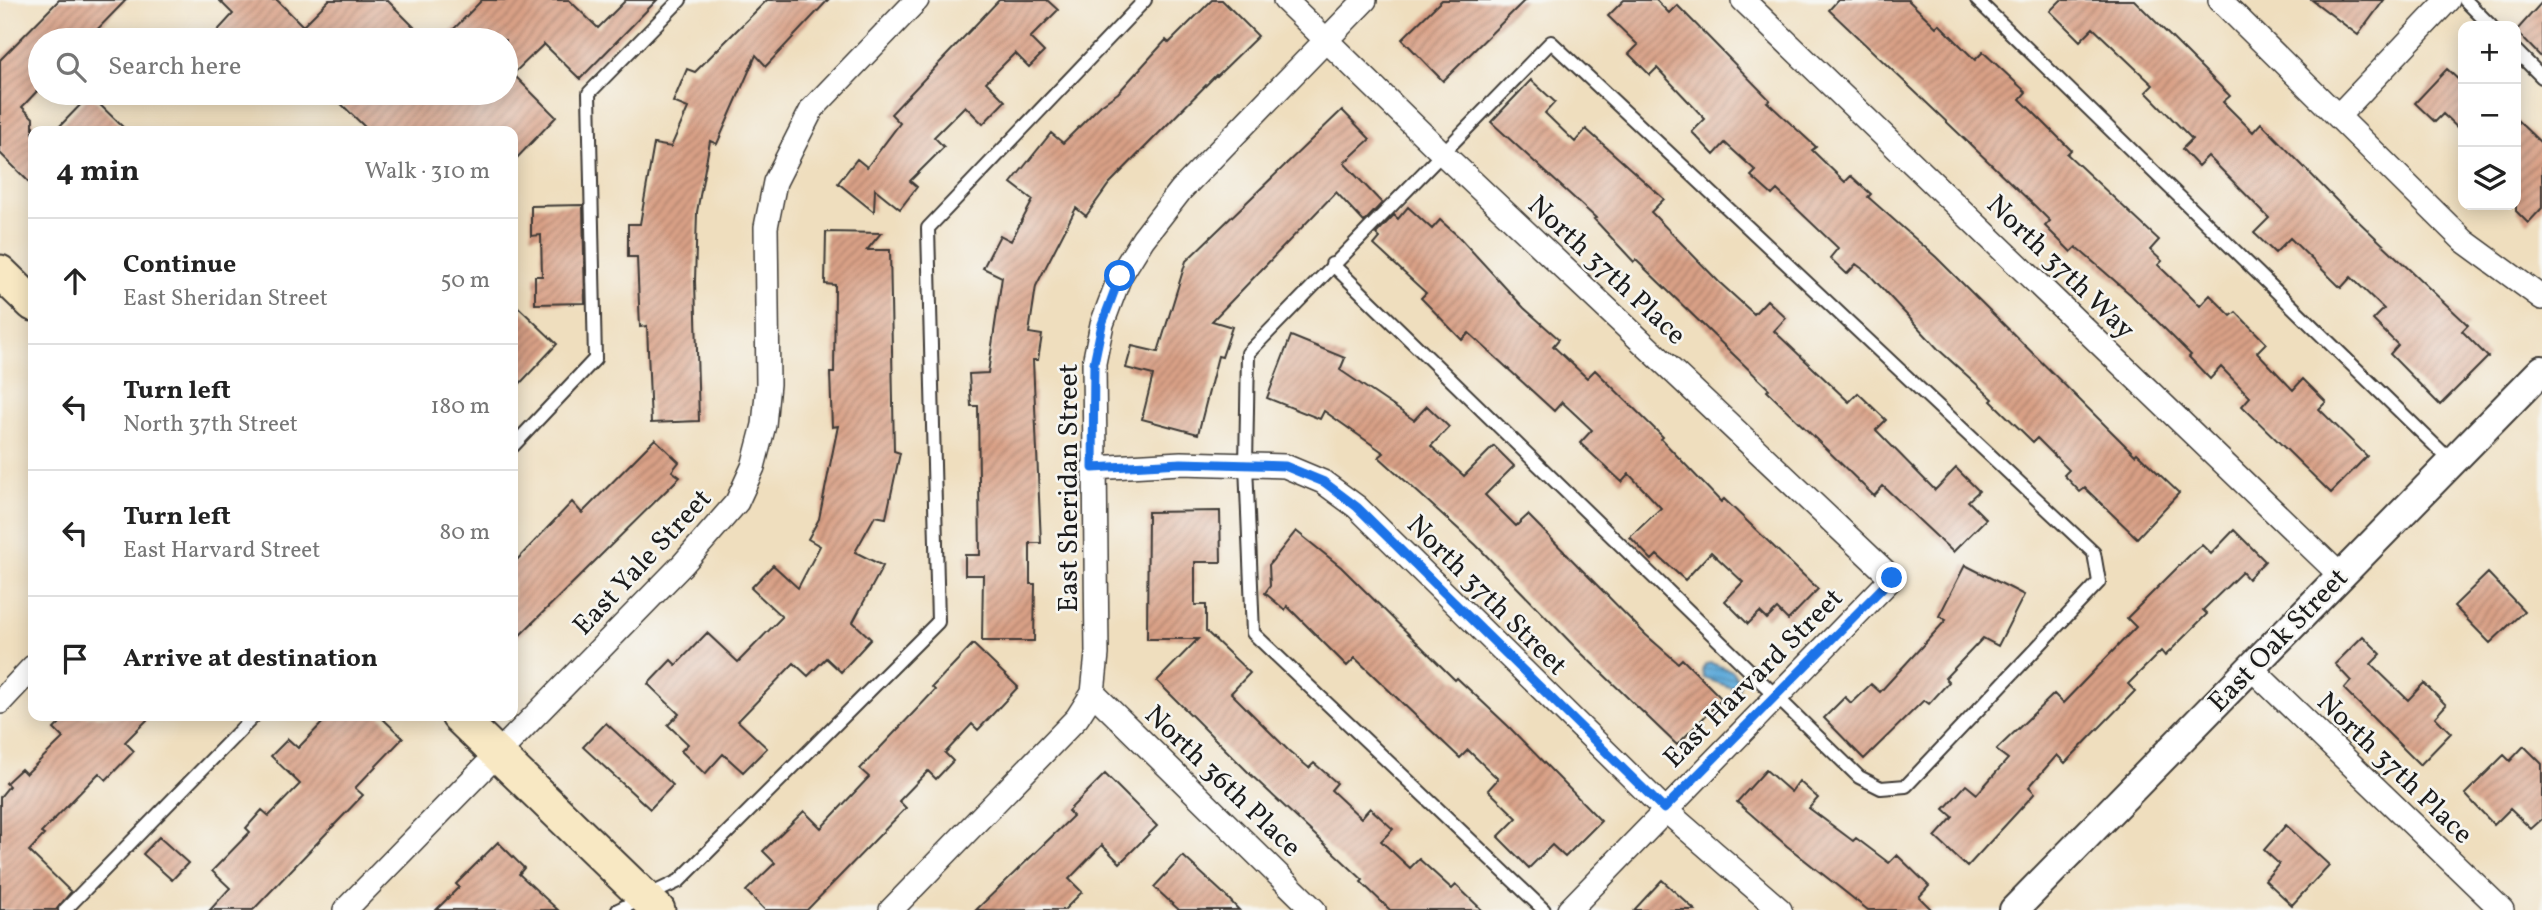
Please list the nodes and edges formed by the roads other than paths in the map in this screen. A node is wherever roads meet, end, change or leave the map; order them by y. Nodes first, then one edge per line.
1 (680, 0) edge
2 (917, 0) edge
3 (1145, 0) edge
4 (1286, 0) edge
5 (1365, 0) edge
6 (1744, 0) edge
7 (1978, 0) edge
8 (2220, 0) edge
9 (2448, 0) edge
10 (2465, 0) edge
11 (2486, 21) edge
12 (1326, 40) junction
13 (2521, 56) edge
14 (2542, 77) edge
15 (2338, 116) junction
16 (1442, 153) junction
17 (1332, 264) junction
18 (0, 272) edge
19 (2542, 298) edge
20 (28, 299) edge
21 (2542, 370) edge
22 (518, 441) edge
23 (2452, 461) junction
24 (1246, 465) junction
25 (1093, 468) junction
26 (2340, 575) junction
27 (1892, 578) joint
28 (2249, 667) junction
29 (28, 672) edge
30 (1093, 693) junction
31 (1776, 695) junction
32 (0, 702) edge
33 (249, 721) edge
34 (463, 721) edge
35 (498, 754) junction
36 (1664, 809) junction
37 (640, 906) edge
38 (65, 910) edge
39 (345, 910) edge
40 (891, 910) edge
41 (1314, 910) edge
42 (1544, 910) edge
43 (1569, 910) edge
44 (1780, 910) edge
45 (2014, 910) edge
46 (2502, 910) edge

1 - 22 lane
2 - 35 street, East Yale Street
3 - 37 lane
4 - 12 street, North 37th Place
5 - 12 street, East Sheridan Street
6 - 26 street, North 37th Way
7 - 23 lane
8 - 15 street
9 - 15 street
10 - 11 lane
12 - 16 street, North 37th Place
12 - 25 street, East Sheridan Street
13 - 14 lane
15 - 19 street
16 - 17 lane
16 - 27 street, North 37th Place
16 - 31 lane
17 - 24 lane
17 - 31 lane
18 - 20 main road
21 - 23 street, East Oak Street
23 - 26 street, East Oak Street
24 - 25 street, North 37th Street
24 - 36 street, North 37th Street
24 - 42 lane
25 - 30 street, East Sheridan Street
26 - 28 street, East Oak Street
27 - 31 street, East Harvard Street
28 - 45 street, East Oak Street
28 - 46 street, North 37th Place
29 - 32 street
30 - 40 street
30 - 41 street, North 36th Place
31 - 36 street, East Harvard Street
33 - 38 lane
34 - 35 main road
35 - 37 main road
35 - 39 street, East Yale Street
36 - 43 street, East Harvard Street
36 - 44 street, North 37th Street

